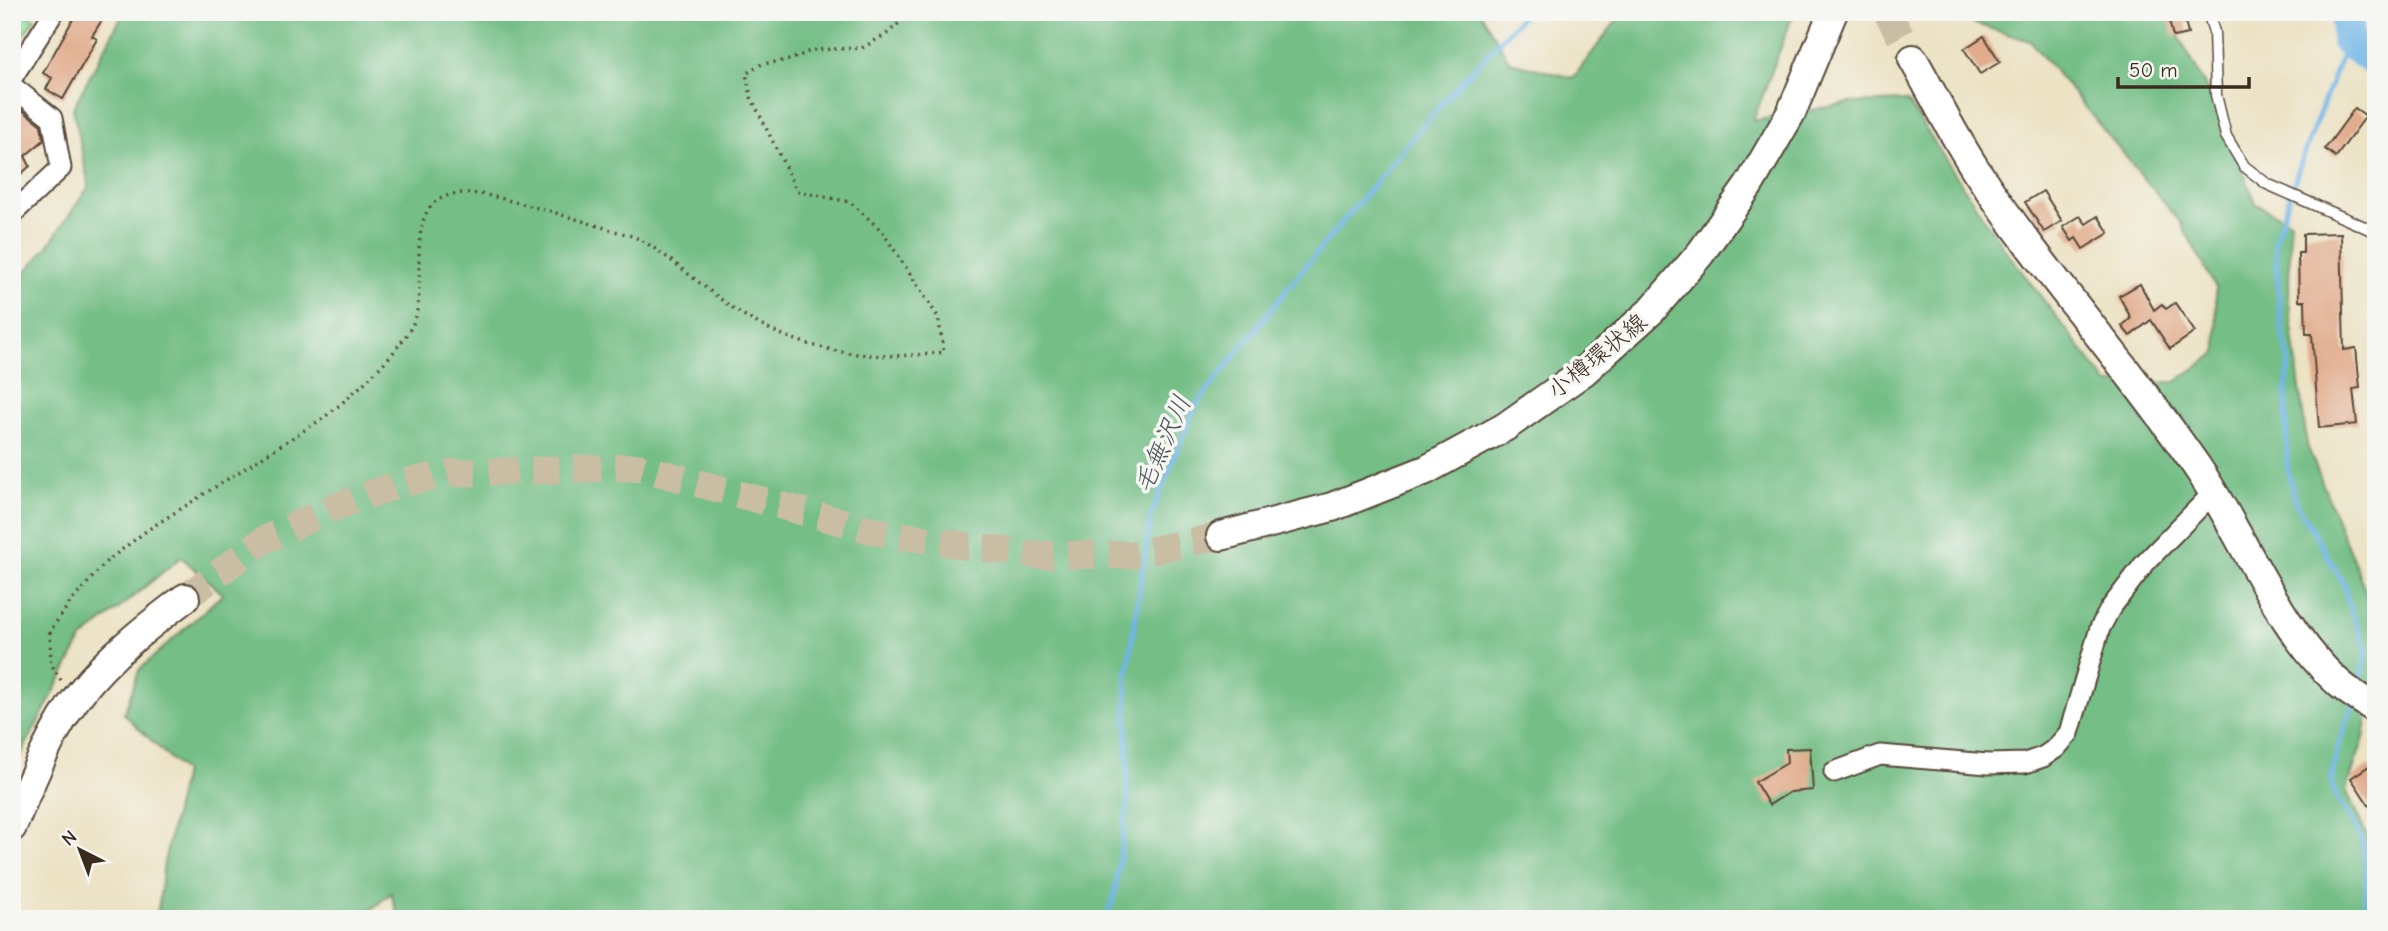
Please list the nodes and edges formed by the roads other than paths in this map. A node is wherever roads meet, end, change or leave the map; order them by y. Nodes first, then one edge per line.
1 (54, 12) edge
2 (1833, 12) edge
3 (2208, 12) edge
4 (1913, 59) tunnel mouth
5 (12, 78) edge
6 (12, 86) edge
7 (12, 214) edge
8 (2376, 232) edge
9 (2213, 493) junction
10 (1221, 536) tunnel mouth
11 (185, 598) tunnel mouth
12 (2376, 709) edge
13 (1834, 772) dead end
14 (12, 827) edge

1 - 5 street
2 - 10 main road, 小樽環状線
3 - 8 lane
4 - 9 main road
6 - 7 street
9 - 12 main road
9 - 13 street
11 - 14 main road

